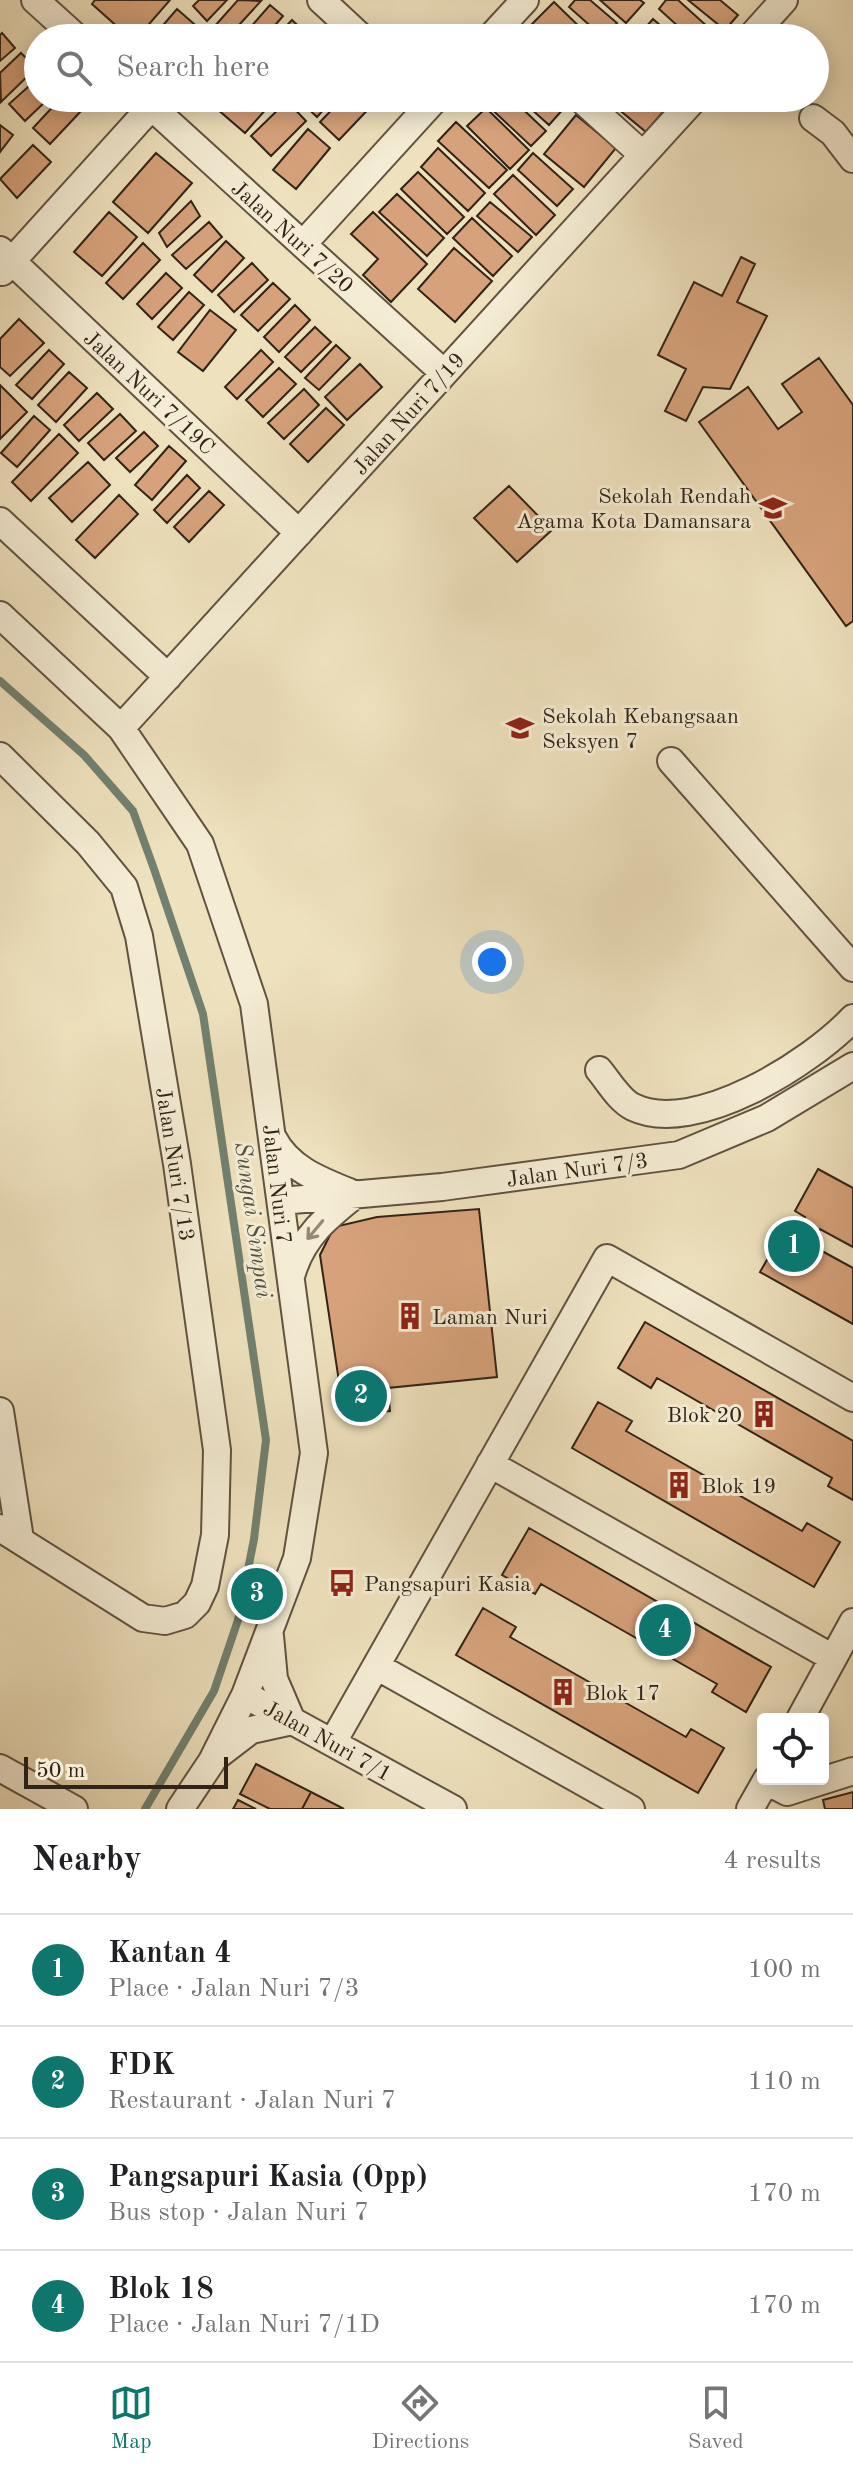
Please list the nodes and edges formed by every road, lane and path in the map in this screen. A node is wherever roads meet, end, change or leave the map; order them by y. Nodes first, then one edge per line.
1 (35, 0) edge
2 (321, 0) edge
3 (525, 0) edge
4 (784, 0) edge
5 (62, 24) edge
6 (347, 24) edge
7 (509, 24) edge
8 (763, 24) edge
9 (138, 112) edge
10 (158, 112) edge
11 (420, 112) edge
12 (595, 112) edge
13 (682, 112) edge
14 (813, 118) dead end
15 (643, 155) junction
16 (853, 159) edge
17 (303, 244) junction
18 (4, 262) edge
19 (444, 373) junction
20 (0, 521) edge
21 (299, 533) junction
22 (0, 615) edge
23 (168, 677) junction
24 (121, 728) junction
25 (0, 756) edge
26 (671, 761) dead end
27 (853, 968) edge
28 (853, 1018) edge
29 (853, 1066) edge
30 (599, 1070) dead end
31 (272, 1136) junction
32 (356, 1194) junction
33 (281, 1201) junction
34 (291, 1277) junction
35 (853, 1398) edge
36 (0, 1411) edge
37 (490, 1464) junction
38 (10, 1533) edge
39 (853, 1622) edge
40 (270, 1632) junction
41 (833, 1658) junction
42 (376, 1666) junction
43 (245, 1695) junction
44 (803, 1713) edge
45 (292, 1721) junction
46 (333, 1742) junction
47 (212, 1761) junction
48 (0, 1768) edge
49 (853, 1771) edge
50 (778, 1790) edge
51 (74, 1809) edge
52 (180, 1809) edge
53 (453, 1809) edge
54 (631, 1809) edge
55 (750, 1809) edge

1 - 5 street
2 - 6 street
3 - 7 street
4 - 8 street
9 - 18 street
10 - 17 street, Jalan Nuri 7/20
11 - 17 street
12 - 15 street
13 - 15 street, Jalan Nuri 7/19
14 - 16 street
15 - 19 street, Jalan Nuri 7/19
17 - 19 street, Jalan Nuri 7/20
18 - 21 street, Jalan Nuri 7/19C
19 - 21 street, Jalan Nuri 7/19
20 - 23 street
21 - 23 street, Jalan Nuri 7/19
22 - 24 street, Jalan Nuri 7
23 - 24 street, Jalan Nuri 7/19
24 - 31 street, Jalan Nuri 7
25 - 38 street, Jalan Nuri 7/13
26 - 27 street
28 - 30 street
29 - 32 street, Jalan Nuri 7/3
31 - 32 street
31 - 33 street, Jalan Nuri 7
32 - 33 street, Jalan Nuri 7/3
32 -> 34 street
33 - 34 street, Jalan Nuri 7
34 - 40 street, Jalan Nuri 7
35 - 37 street
36 - 38 street
37 - 41 street
37 - 42 street
39 - 41 street
40 - 43 street, Jalan Nuri 7
40 - 45 street
41 - 44 street
42 - 46 street
42 - 54 street
43 - 45 street, Jalan Nuri 7/1
43 - 47 street, Jalan Nuri 7
45 - 46 street, Jalan Nuri 7/1
45 - 47 street
46 - 53 street, Jalan Nuri 7/1
47 - 52 street, Jalan Nuri 7
48 - 51 street
49 - 50 street
50 - 55 street

